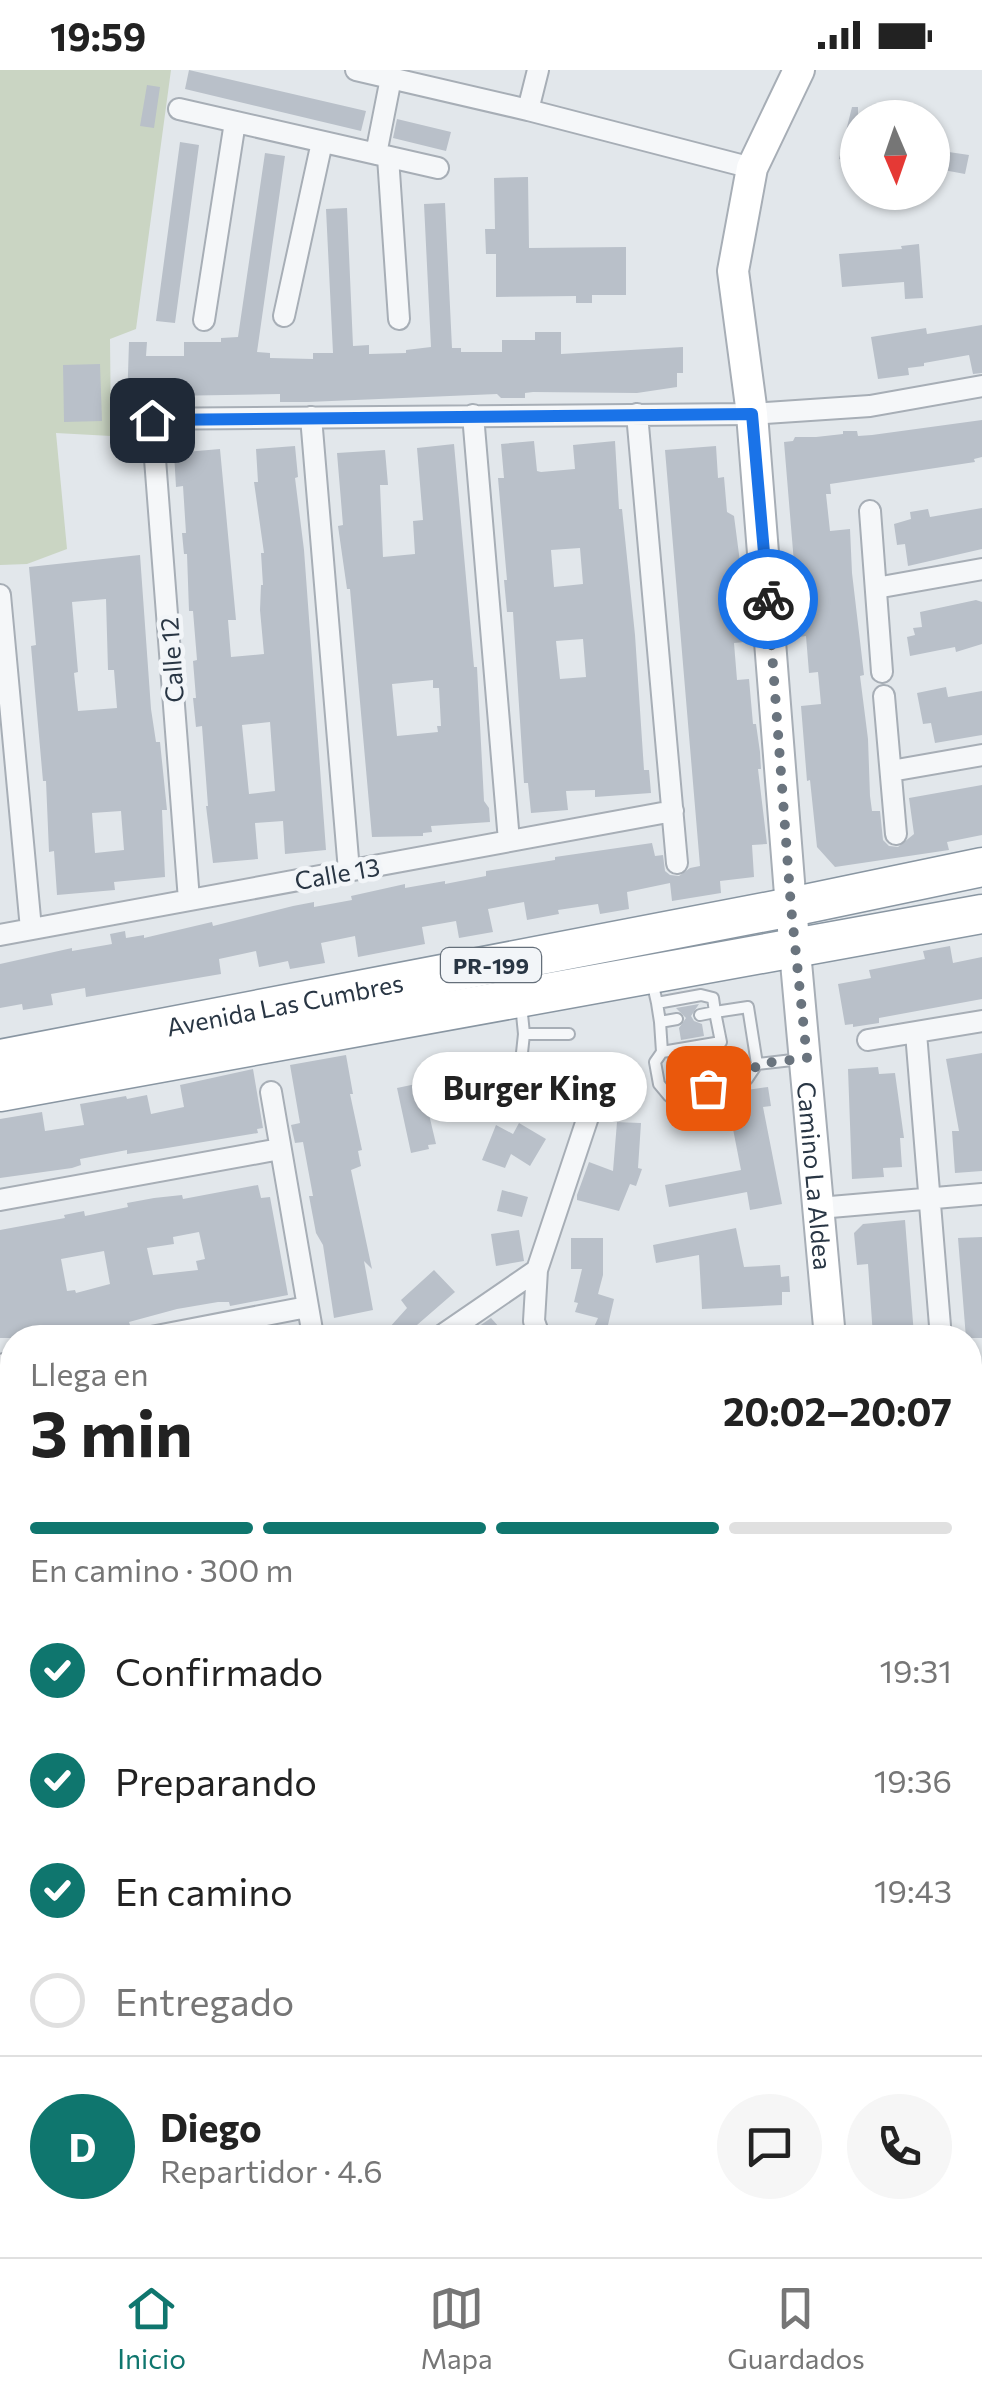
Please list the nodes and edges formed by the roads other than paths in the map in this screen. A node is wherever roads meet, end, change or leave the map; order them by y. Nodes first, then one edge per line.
1 (356, 70) edge
2 (538, 70) edge
3 (799, 70) edge
4 (390, 78) junction
5 (178, 109) dead end
6 (528, 110) junction
7 (235, 122) junction
8 (322, 142) junction
9 (382, 156) junction
10 (438, 168) dead end
11 (752, 168) junction
12 (284, 316) dead end
13 (399, 319) dead end
14 (204, 320) dead end
15 (982, 386) edge
16 (637, 414) junction
17 (752, 414) junction
18 (474, 415) junction
19 (311, 417) junction
20 (126, 419) dead end
21 (152, 420) junction
22 (870, 511) dead end
23 (982, 569) edge
24 (876, 588) junction
25 (1, 595) edge
26 (882, 672) dead end
27 (884, 696) dead end
28 (982, 755) edge
29 (891, 771) junction
30 (673, 810) junction
31 (896, 834) dead end
32 (509, 841) junction
33 (677, 863) dead end
34 (982, 867) edge
35 (349, 871) junction
36 (190, 900) junction
37 (791, 907) junction
38 (982, 914) edge
39 (31, 930) junction
40 (0, 935) edge
41 (796, 948) junction
42 (696, 981) junction
43 (654, 989) junction
44 (715, 1012) junction
45 (700, 1014) dead end
46 (522, 1016) junction
47 (678, 1019) dead end
48 (982, 1021) edge
49 (660, 1022) junction
50 (144, 1031) junction
51 (916, 1033) junction
52 (568, 1034) dead end
53 (868, 1040) dead end
54 (0, 1044) edge
55 (662, 1052) junction
56 (807, 1058) junction
57 (0, 1059) edge
58 (758, 1064) junction
59 (600, 1081) dead end
60 (560, 1086) dead end
61 (0, 1092) edge
62 (271, 1092) dead end
63 (280, 1149) junction
64 (982, 1194) edge
65 (930, 1198) junction
66 (0, 1200) edge
67 (819, 1208) junction
68 (536, 1270) junction
69 (307, 1308) junction
70 (216, 1325) edge
71 (311, 1325) edge
72 (457, 1325) edge
73 (535, 1325) edge
74 (829, 1325) edge
75 (941, 1325) edge

1 - 4 street
2 - 6 street
3 - 11 street, Camino La Aldea
4 - 6 street
4 - 9 street
5 - 7 street
6 - 11 street
7 - 8 street
7 - 14 street
8 - 9 street
8 - 12 street
9 - 10 street
9 - 13 street
11 - 17 street, Camino La Aldea
15 - 17 street
16 - 17 street
16 - 18 street
16 - 30 street
17 - 37 street, Camino La Aldea
18 - 19 street
18 - 32 street
19 - 21 street
19 - 35 street
20 - 21 street
21 - 36 street, Calle 12
22 - 24 street
23 - 24 street
24 - 26 street
25 - 39 street
27 - 29 street
28 - 29 street
29 - 31 street
30 - 32 street, Calle 13
30 - 33 street
32 - 35 street, Calle 13
34 - 37 highway, Avenida Las Cumbres / PR-199
35 - 36 street, Calle 13
36 - 39 street, Calle 13
37 - 41 street, Camino La Aldea
37 - 50 highway, Avenida Las Cumbres / PR-199
38 - 41 highway, Avenida Las Cumbres / PR-199
39 - 40 street, Calle 13
41 - 42 highway, Avenida Las Cumbres / PR-199
41 - 56 street, Camino La Aldea
42 - 43 highway, Avenida Las Cumbres / PR-199
42 - 44 lane
43 - 46 highway, Avenida Las Cumbres / PR-199
43 - 49 lane
44 - 45 lane
44 - 55 lane
44 - 58 lane
46 - 52 lane
46 - 60 lane
46 - 61 highway, Avenida Las Cumbres / PR-199
47 - 49 lane
48 - 51 street
49 - 55 lane
50 - 54 highway
50 - 57 highway, Avenida Las Cumbres / PR-199
51 - 53 street
51 - 65 street
55 - 58 lane
56 - 58 lane
56 - 67 street, Camino La Aldea
59 - 68 street
62 - 63 street
63 - 66 street
63 - 69 street
64 - 65 street
65 - 67 street
65 - 75 street
67 - 74 street, Camino La Aldea
68 - 72 street
68 - 73 street
69 - 70 street
69 - 71 street

